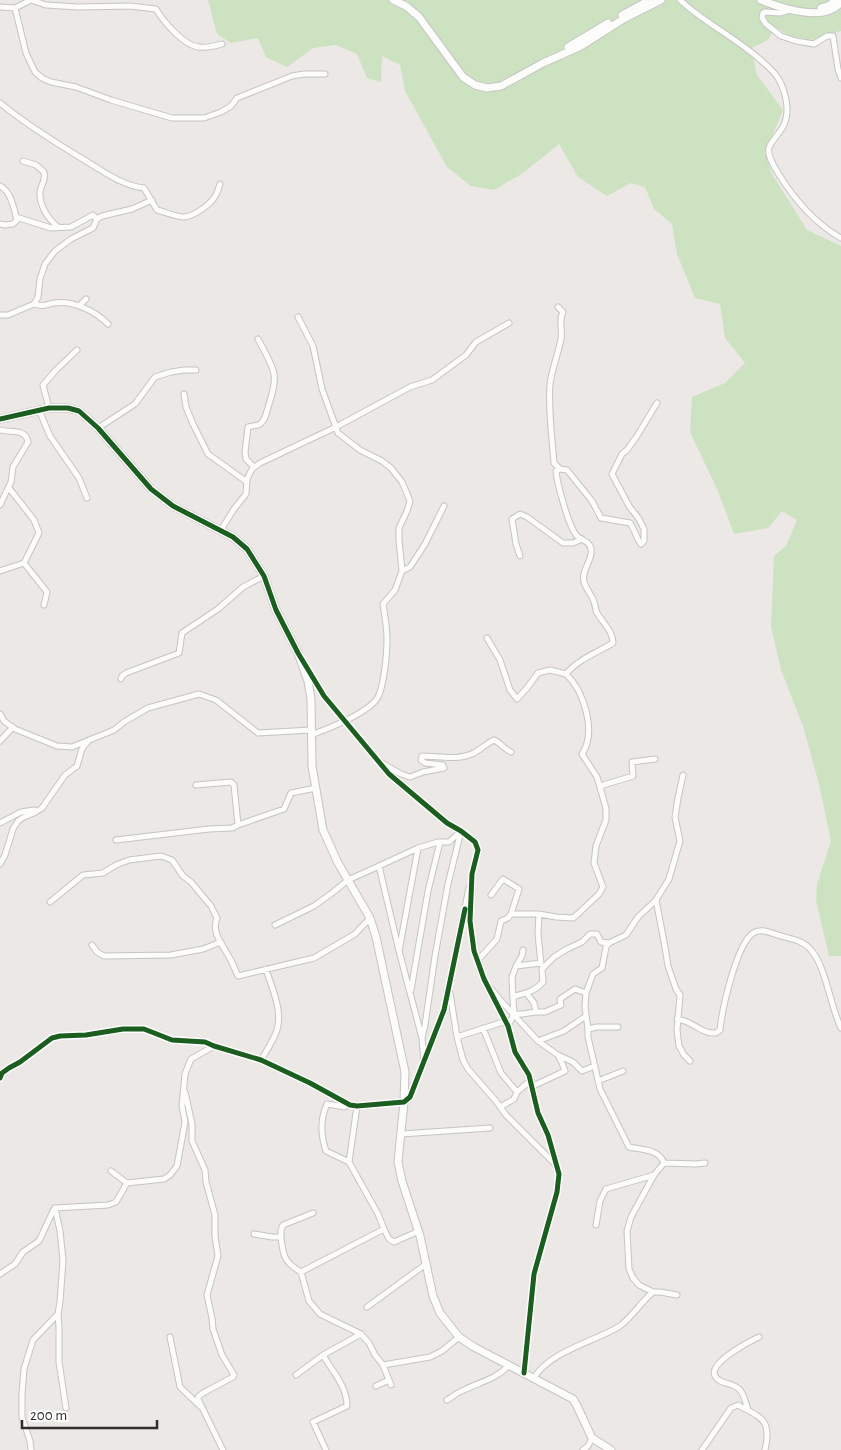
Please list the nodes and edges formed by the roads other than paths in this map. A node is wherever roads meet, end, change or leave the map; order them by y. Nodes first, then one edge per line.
1 (6, 0) edge
2 (25, 0) edge
3 (393, 0) edge
4 (403, 0) edge
5 (650, 0) edge
6 (661, 0) edge
7 (680, 0) edge
8 (761, 0) edge
9 (772, 0) edge
10 (835, 0) edge
11 (841, 2) edge
12 (2, 7) edge
13 (14, 8) junction
14 (790, 10) junction
15 (222, 44) dead end
16 (325, 74) dead end
17 (841, 78) edge
18 (0, 103) edge
19 (23, 161) dead end
20 (220, 184) dead end
21 (0, 186) edge
22 (152, 200) junction
23 (16, 217) junction
24 (97, 219) junction
25 (0, 224) edge
26 (58, 227) junction
27 (841, 238) edge
28 (86, 299) dead end
29 (34, 304) junction
30 (79, 306) junction
31 (558, 307) dead end
32 (0, 315) edge
33 (298, 317) dead end
34 (108, 324) dead end
35 (509, 324) dead end
36 (258, 339) dead end
37 (77, 350) dead end
38 (196, 370) dead end
39 (184, 394) dead end
40 (657, 403) dead end
41 (49, 408) junction
42 (39, 410) junction
43 (0, 419) edge
44 (336, 427) junction
45 (98, 428) junction
46 (0, 430) edge
47 (254, 467) junction
48 (560, 468) junction
49 (247, 482) junction
50 (8, 488) junction
51 (87, 498) dead end
52 (0, 505) edge
53 (444, 506) dead end
54 (221, 530) junction
55 (582, 539) junction
56 (520, 556) dead end
57 (24, 563) junction
58 (0, 571) edge
59 (402, 571) junction
60 (264, 576) junction
61 (44, 606) dead end
62 (487, 638) dead end
63 (298, 653) junction
64 (566, 674) junction
65 (121, 679) dead end
66 (0, 714) edge
67 (345, 720) junction
68 (13, 727) junction
69 (311, 733) junction
70 (0, 741) edge
71 (88, 741) junction
72 (511, 752) dead end
73 (655, 758) dead end
74 (375, 759) junction
75 (683, 776) dead end
76 (196, 785) dead end
77 (600, 786) junction
78 (316, 788) junction
79 (42, 808) junction
80 (0, 823) edge
81 (238, 825) junction
82 (461, 831) junction
83 (116, 840) dead end
84 (440, 842) junction
85 (418, 848) junction
86 (0, 864) edge
87 (379, 866) junction
88 (472, 874) junction
89 (348, 880) junction
90 (490, 895) dead end
91 (656, 900) junction
92 (50, 902) dead end
93 (511, 914) junction
94 (539, 914) junction
95 (370, 918) junction
96 (275, 925) dead end
97 (221, 942) junction
98 (609, 943) junction
99 (92, 946) dead end
100 (523, 950) dead end
101 (399, 951) junction
102 (478, 960) junction
103 (541, 962) junction
104 (516, 966) junction
105 (266, 969) junction
106 (542, 969) junction
107 (484, 979) junction
108 (450, 987) junction
109 (410, 993) junction
110 (586, 993) junction
111 (527, 994) junction
112 (513, 999) junction
113 (536, 1012) junction
114 (514, 1014) junction
115 (586, 1016) junction
116 (678, 1019) junction
117 (508, 1026) junction
118 (618, 1026) dead end
119 (483, 1028) junction
120 (841, 1028) edge
121 (588, 1029) junction
122 (457, 1037) junction
123 (422, 1038) junction
124 (538, 1041) junction
125 (214, 1046) junction
126 (558, 1054) junction
127 (261, 1060) junction
128 (690, 1061) dead end
129 (424, 1063) junction
130 (594, 1066) junction
131 (623, 1071) dead end
132 (0, 1078) edge
133 (531, 1080) junction
134 (598, 1081) junction
135 (533, 1086) junction
136 (183, 1088) junction
137 (517, 1092) junction
138 (404, 1102) junction
139 (346, 1104) junction
140 (357, 1106) junction
141 (500, 1107) junction
142 (490, 1128) dead end
143 (401, 1134) junction
144 (349, 1162) junction
145 (664, 1163) junction
146 (705, 1163) dead end
147 (555, 1164) junction
148 (112, 1171) dead end
149 (654, 1175) junction
150 (127, 1183) junction
151 (55, 1208) junction
152 (314, 1213) dead end
153 (596, 1225) dead end
154 (384, 1229) junction
155 (418, 1232) junction
156 (254, 1234) dead end
157 (281, 1237) junction
158 (426, 1264) junction
159 (300, 1272) junction
160 (0, 1274) edge
161 (652, 1292) junction
162 (677, 1295) dead end
163 (367, 1307) dead end
164 (58, 1314) junction
165 (361, 1334) junction
166 (170, 1337) dead end
167 (459, 1337) junction
168 (759, 1337) dead end
169 (323, 1355) junction
170 (383, 1365) junction
171 (509, 1365) junction
172 (524, 1373) junction
173 (296, 1375) dead end
174 (534, 1378) junction
175 (376, 1386) dead end
176 (447, 1400) dead end
177 (66, 1408) dead end
178 (202, 1408) junction
179 (748, 1411) junction
180 (592, 1438) junction
181 (31, 1450) edge
182 (223, 1450) edge
183 (326, 1450) edge
184 (583, 1450) edge
185 (611, 1450) edge
186 (702, 1450) edge
187 (765, 1450) edge

1 - 12 street
2 - 13 street
3 - 6 street
4 - 5 street
7 - 27 street
8 - 14 street
9 - 10 street
11 - 14 street
12 - 13 street
13 - 15 street
13 - 16 street
14 - 17 street
18 - 22 street
19 - 26 street
20 - 22 street
21 - 23 street
22 - 24 street
23 - 25 street
23 - 26 street
24 - 26 street
24 - 29 street
28 - 30 street
29 - 30 street
29 - 32 street
30 - 34 street
31 - 48 street
33 - 44 street
35 - 44 street
36 - 47 street
37 - 41 street
38 - 45 street
39 - 49 street
40 - 48 street
41 - 42 street
41 - 45 street
42 - 43 street
42 - 51 street
44 - 47 street
44 - 59 street
45 - 54 street
46 - 50 street
47 - 49 street
48 - 55 street
49 - 54 street
50 - 52 street
50 - 57 street
53 - 59 street
54 - 60 street
55 - 56 street
55 - 64 street
57 - 58 street
57 - 61 street
59 - 67 street
60 - 63 street
60 - 65 street
62 - 64 street
63 - 67 street
63 - 69 street
64 - 77 street
66 - 68 street
67 - 69 street
67 - 74 street
68 - 70 street
68 - 71 street
69 - 71 street
69 - 78 street
71 - 79 street
72 - 74 street
73 - 77 street
74 - 82 street
75 - 91 street
76 - 81 street
77 - 94 street
78 - 81 street
78 - 89 street
79 - 80 street
79 - 86 street
81 - 83 street
82 - 84 street
82 - 88 street
82 - 123 street
84 - 85 street
84 - 109 street
85 - 87 street
85 - 101 street
87 - 89 street
87 - 101 street
88 - 102 street
88 - 108 street
89 - 95 street
89 - 96 street
90 - 93 street
91 - 98 street
91 - 116 street
92 - 97 street
93 - 94 street
93 - 102 street
94 - 103 street
95 - 105 street
95 - 138 street
97 - 99 street
97 - 105 street
98 - 106 street
98 - 110 street
100 - 104 street
101 - 109 street
102 - 107 street
103 - 104 street
103 - 106 street
104 - 112 street
105 - 127 street
106 - 111 street
107 - 114 street
107 - 117 street
108 - 122 street
108 - 129 street
109 - 123 street
110 - 113 street
110 - 115 street
111 - 112 street
111 - 113 street
112 - 114 street
113 - 114 street
114 - 117 street
114 - 124 street
115 - 121 street
115 - 124 street
116 - 120 street
116 - 128 street
117 - 119 street
117 - 133 street
118 - 121 street
119 - 122 street
119 - 137 street
121 - 130 street
122 - 141 street
123 - 129 street
124 - 126 street
125 - 127 street
125 - 132 street
125 - 136 street
126 - 130 street
126 - 135 street
127 - 139 street
129 - 138 street
130 - 134 street
131 - 134 street
133 - 135 street
133 - 137 street
134 - 145 street
135 - 147 street
136 - 150 street
136 - 178 street
137 - 141 street
138 - 140 street
138 - 143 street
139 - 140 street
139 - 144 street
140 - 144 street
141 - 147 street
142 - 143 street
143 - 155 street
144 - 154 street
145 - 146 street
145 - 149 street
147 - 172 street
148 - 150 street
149 - 153 street
149 - 161 street
150 - 151 street
151 - 160 street
151 - 164 street
152 - 157 street
154 - 155 street
154 - 159 street
155 - 158 street
156 - 157 street
157 - 159 street
158 - 163 street
158 - 167 street
159 - 165 street
161 - 162 street
161 - 174 street
164 - 177 street
164 - 181 street
165 - 169 street
165 - 170 street
166 - 178 street
167 - 170 street
167 - 171 street
168 - 179 street
169 - 173 street
169 - 183 street
170 - 175 street
171 - 172 street
171 - 176 street
172 - 174 street
174 - 180 street
178 - 182 street
179 - 186 street
179 - 187 street
180 - 184 street
180 - 185 street

